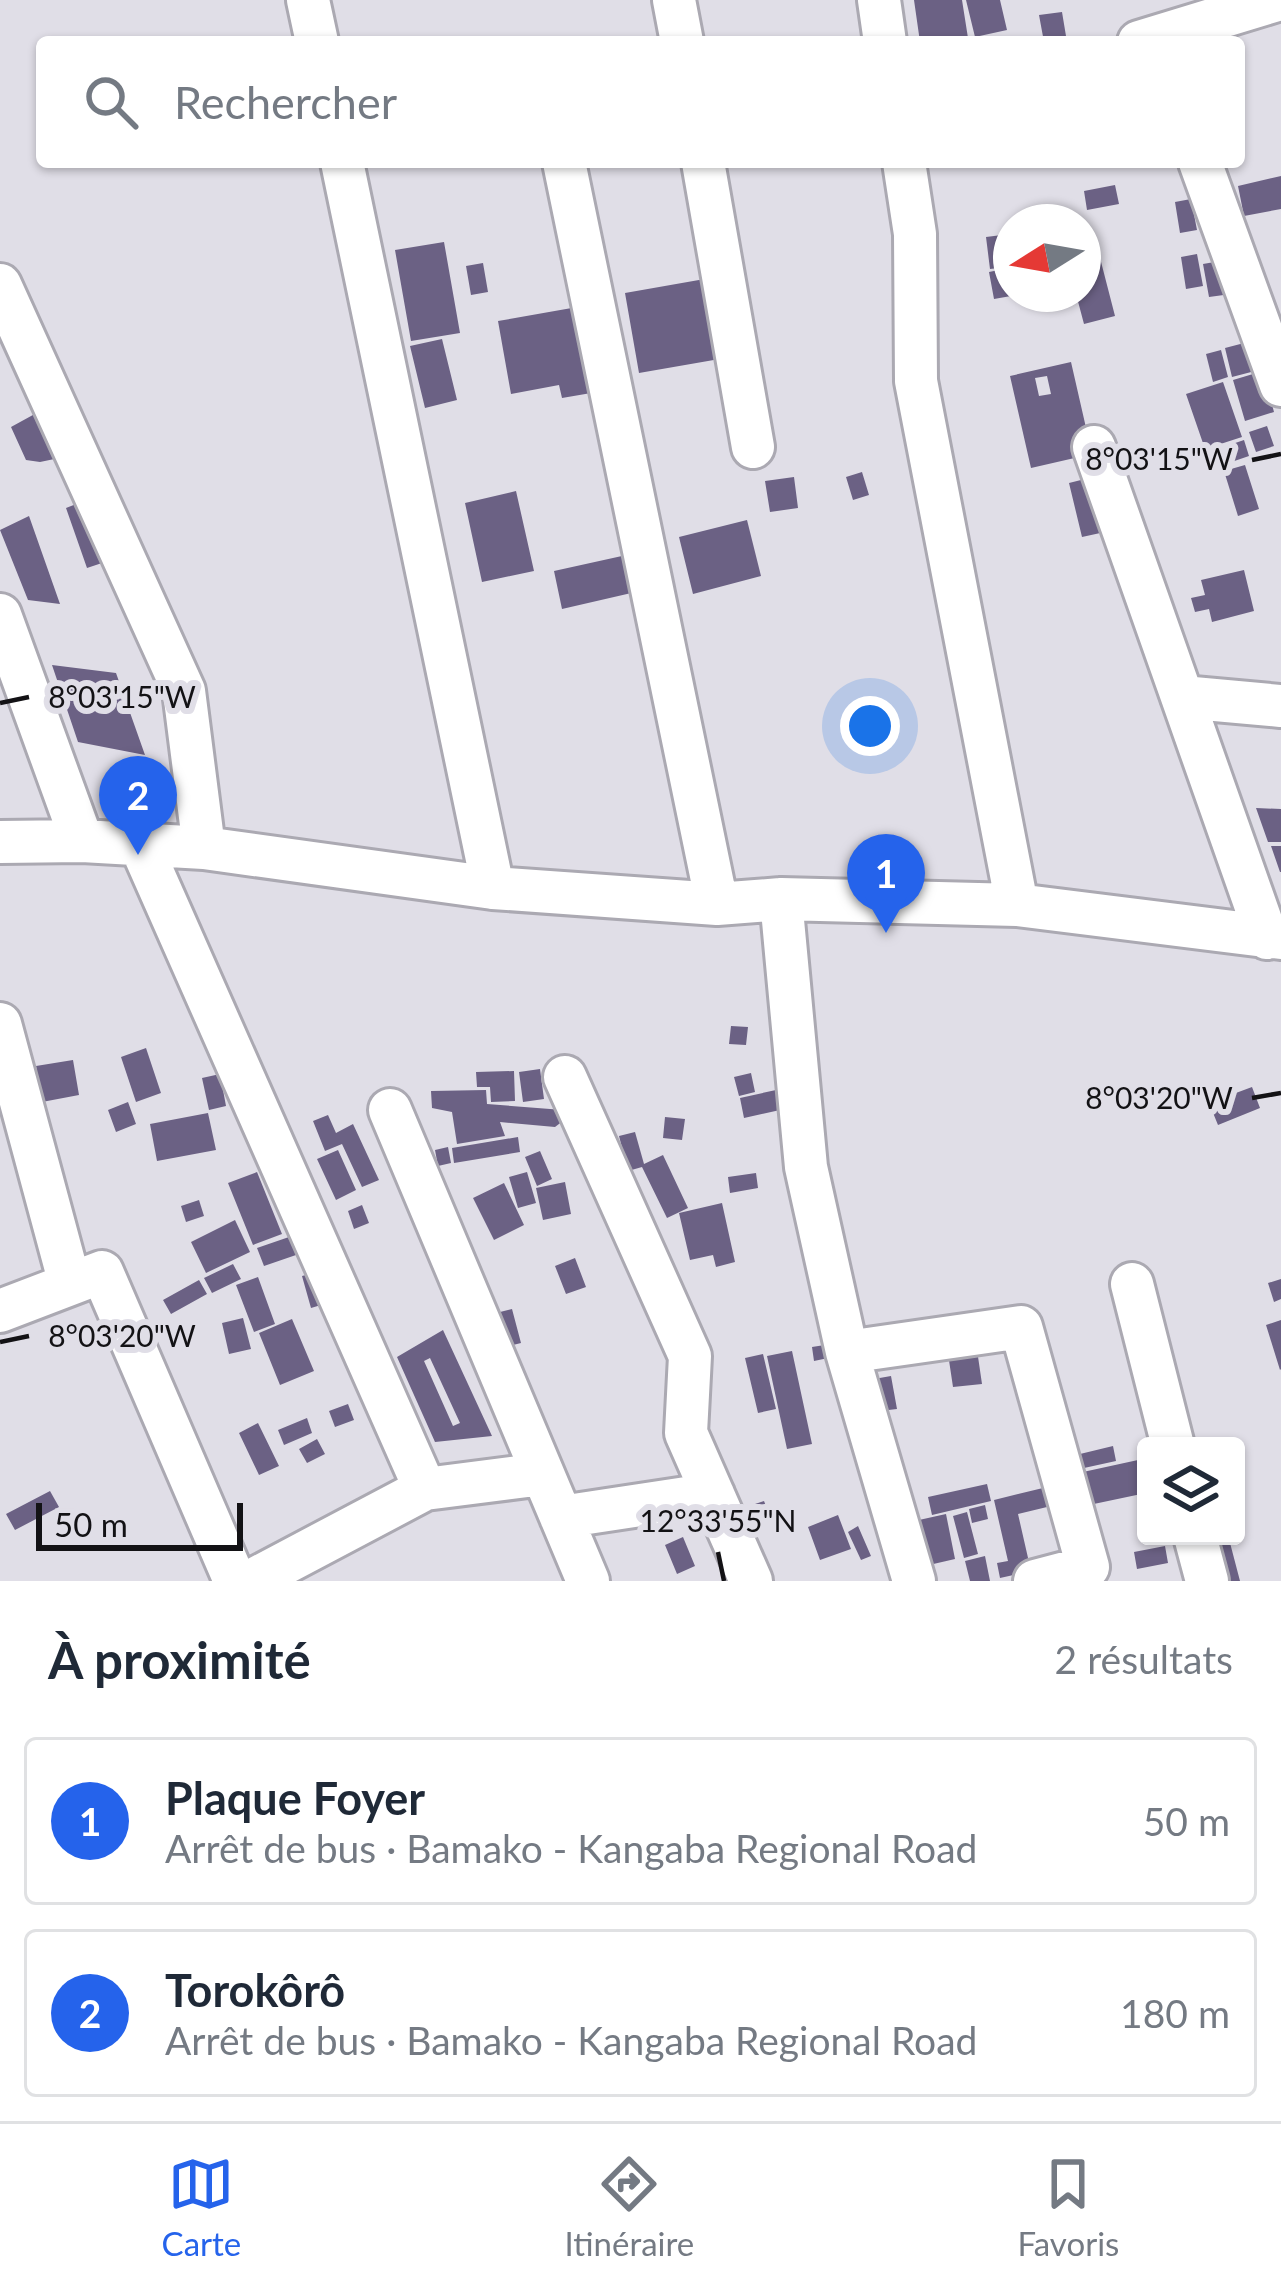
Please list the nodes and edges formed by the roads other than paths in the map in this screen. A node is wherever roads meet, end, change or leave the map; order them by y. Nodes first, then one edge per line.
1 (308, 0) edge
2 (674, 0) edge
3 (879, 0) edge
4 (1276, 0) edge
5 (1149, 30) edge
6 (316, 36) edge
7 (681, 36) edge
8 (884, 36) edge
9 (355, 168) edge
10 (565, 168) edge
11 (704, 168) edge
12 (905, 168) edge
13 (1202, 168) edge
14 (0, 285) edge
15 (1281, 385) edge
16 (753, 447) dead end
17 (1094, 447) dead end
18 (0, 615) edge
19 (1182, 697) junction
20 (1281, 706) edge
21 (82, 841) junction
22 (0, 842) edge
23 (140, 844) junction
24 (204, 848) junction
25 (493, 889) junction
26 (781, 899) junction
27 (717, 904) junction
28 (1017, 905) junction
29 (1274, 938) edge
30 (0, 1024) edge
31 (565, 1077) dead end
32 (390, 1110) dead end
33 (70, 1284) junction
34 (1132, 1284) dead end
35 (0, 1311) edge
36 (847, 1352) junction
37 (1171, 1437) edge
38 (543, 1474) junction
39 (424, 1489) junction
40 (713, 1494) junction
41 (561, 1516) junction
42 (1197, 1545) edge
43 (312, 1567) edge
44 (235, 1581) edge
45 (251, 1581) edge
46 (588, 1581) edge
47 (751, 1581) edge
48 (914, 1581) edge
49 (1035, 1581) edge
50 (1207, 1581) edge

1 - 6 street
2 - 7 street
3 - 8 street
4 - 5 street
9 - 25 street
10 - 27 street
11 - 16 street
12 - 28 street
13 - 15 street
14 - 24 street
17 - 19 street
18 - 21 street
19 - 20 street
19 - 29 street
21 - 22 street
21 - 23 street
23 - 24 street
23 - 39 street
24 - 25 street
25 - 27 street
26 - 27 street
26 - 28 street
26 - 36 street
28 - 29 street
30 - 33 street
31 - 40 street
32 - 38 street
33 - 35 street
33 - 44 street
34 - 37 street
36 - 48 street
36 - 49 street
38 - 39 street
38 - 41 street
39 - 43 street
40 - 41 street
40 - 47 street
41 - 46 street
42 - 50 street
43 - 45 street

